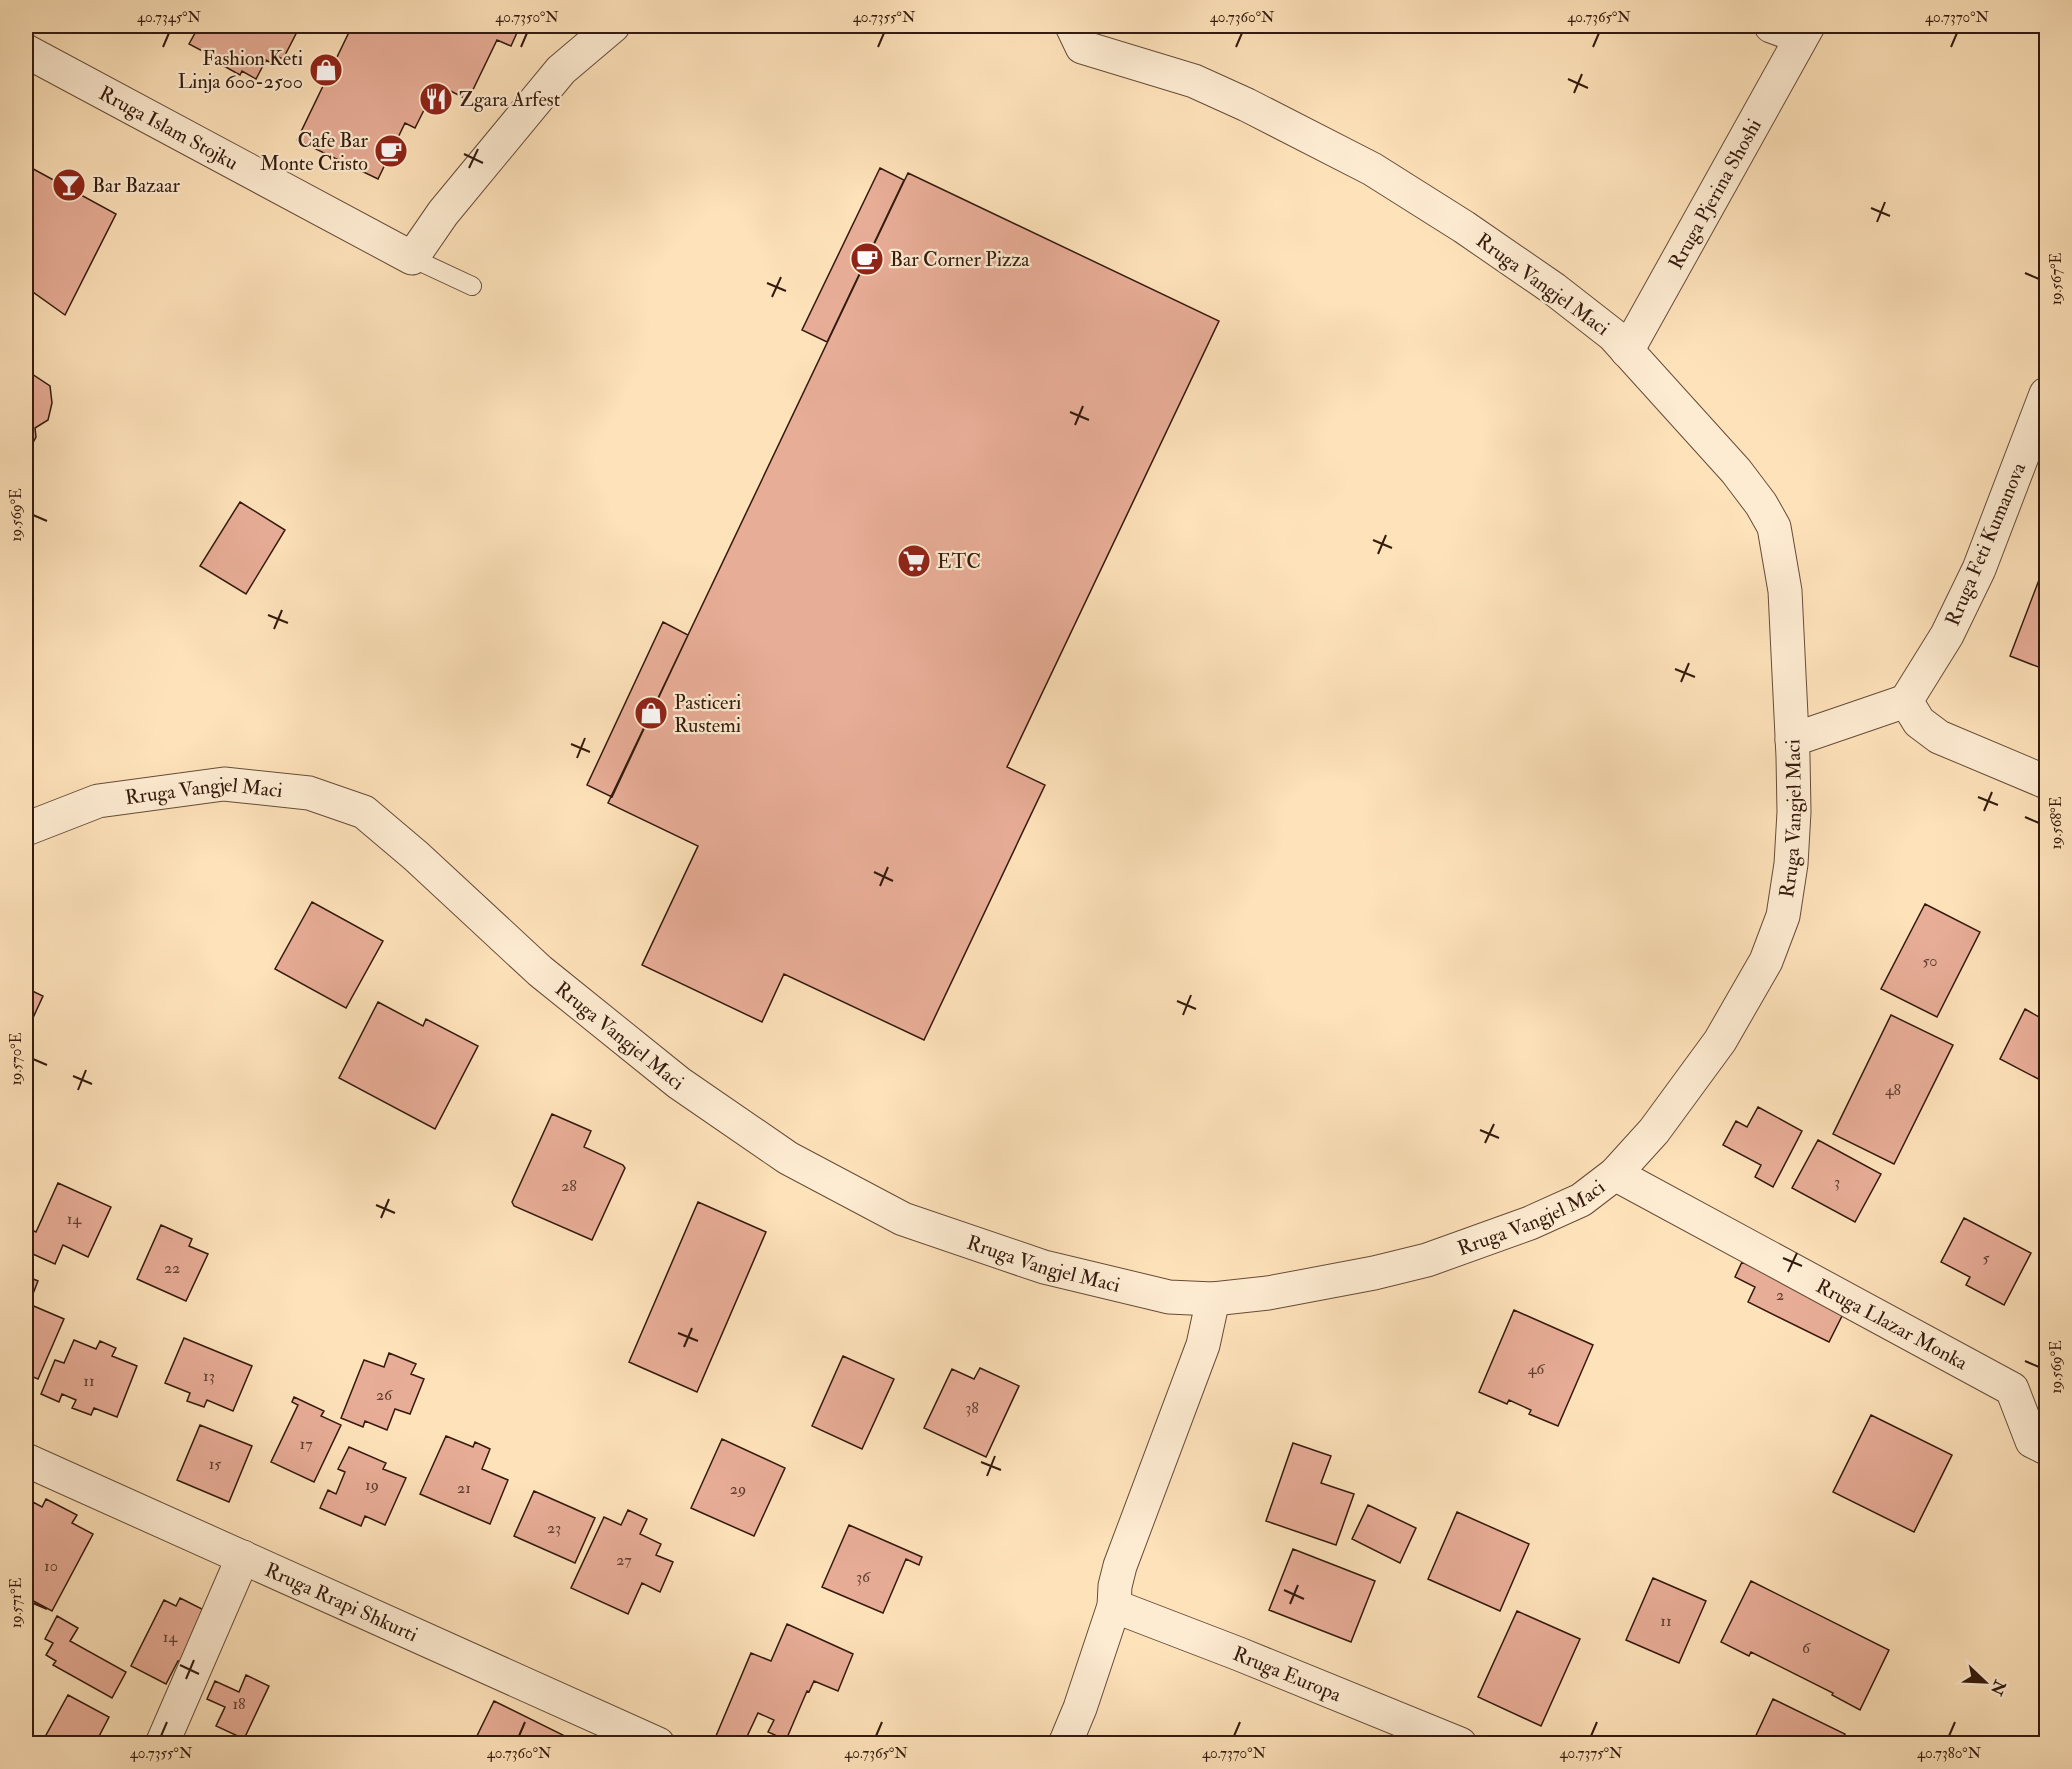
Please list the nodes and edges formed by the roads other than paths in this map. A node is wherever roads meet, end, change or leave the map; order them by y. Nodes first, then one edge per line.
1 (613, 26) edge
2 (1072, 26) edge
3 (1772, 26) edge
4 (1805, 31) edge
5 (26, 51) edge
6 (412, 258) junction
7 (472, 286) dead end
8 (1627, 351) junction
9 (2046, 394) edge
10 (1906, 701) junction
11 (1792, 740) junction
12 (2046, 782) edge
13 (26, 829) edge
14 (1615, 1174) junction
15 (1213, 1299) junction
16 (2046, 1448) edge
17 (26, 1460) edge
18 (243, 1557) junction
19 (1114, 1606) junction
20 (162, 1743) edge
21 (658, 1743) edge
22 (1065, 1743) edge
23 (1460, 1743) edge

1 - 6 street
2 - 8 street, Rruga Vangjel Maci
3 - 4 street, Rruga Pjerina Shoshi
4 - 8 street, Rruga Pjerina Shoshi
5 - 6 street, Rruga Islam Stojku
6 - 7 lane, Rruga Islam Stojku
8 - 11 street, Rruga Vangjel Maci
9 - 10 street, Rruga Feti Kumanova
10 - 11 street
10 - 12 street
11 - 14 street, Rruga Vangjel Maci
13 - 15 street, Rruga Vangjel Maci
14 - 15 street, Rruga Vangjel Maci
14 - 16 street, Rruga Llazar Monka
15 - 19 street
17 - 18 street, Rruga Rrapi Shkurti
18 - 20 street
18 - 21 street, Rruga Rrapi Shkurti
19 - 22 street
19 - 23 street, Rruga Europa

